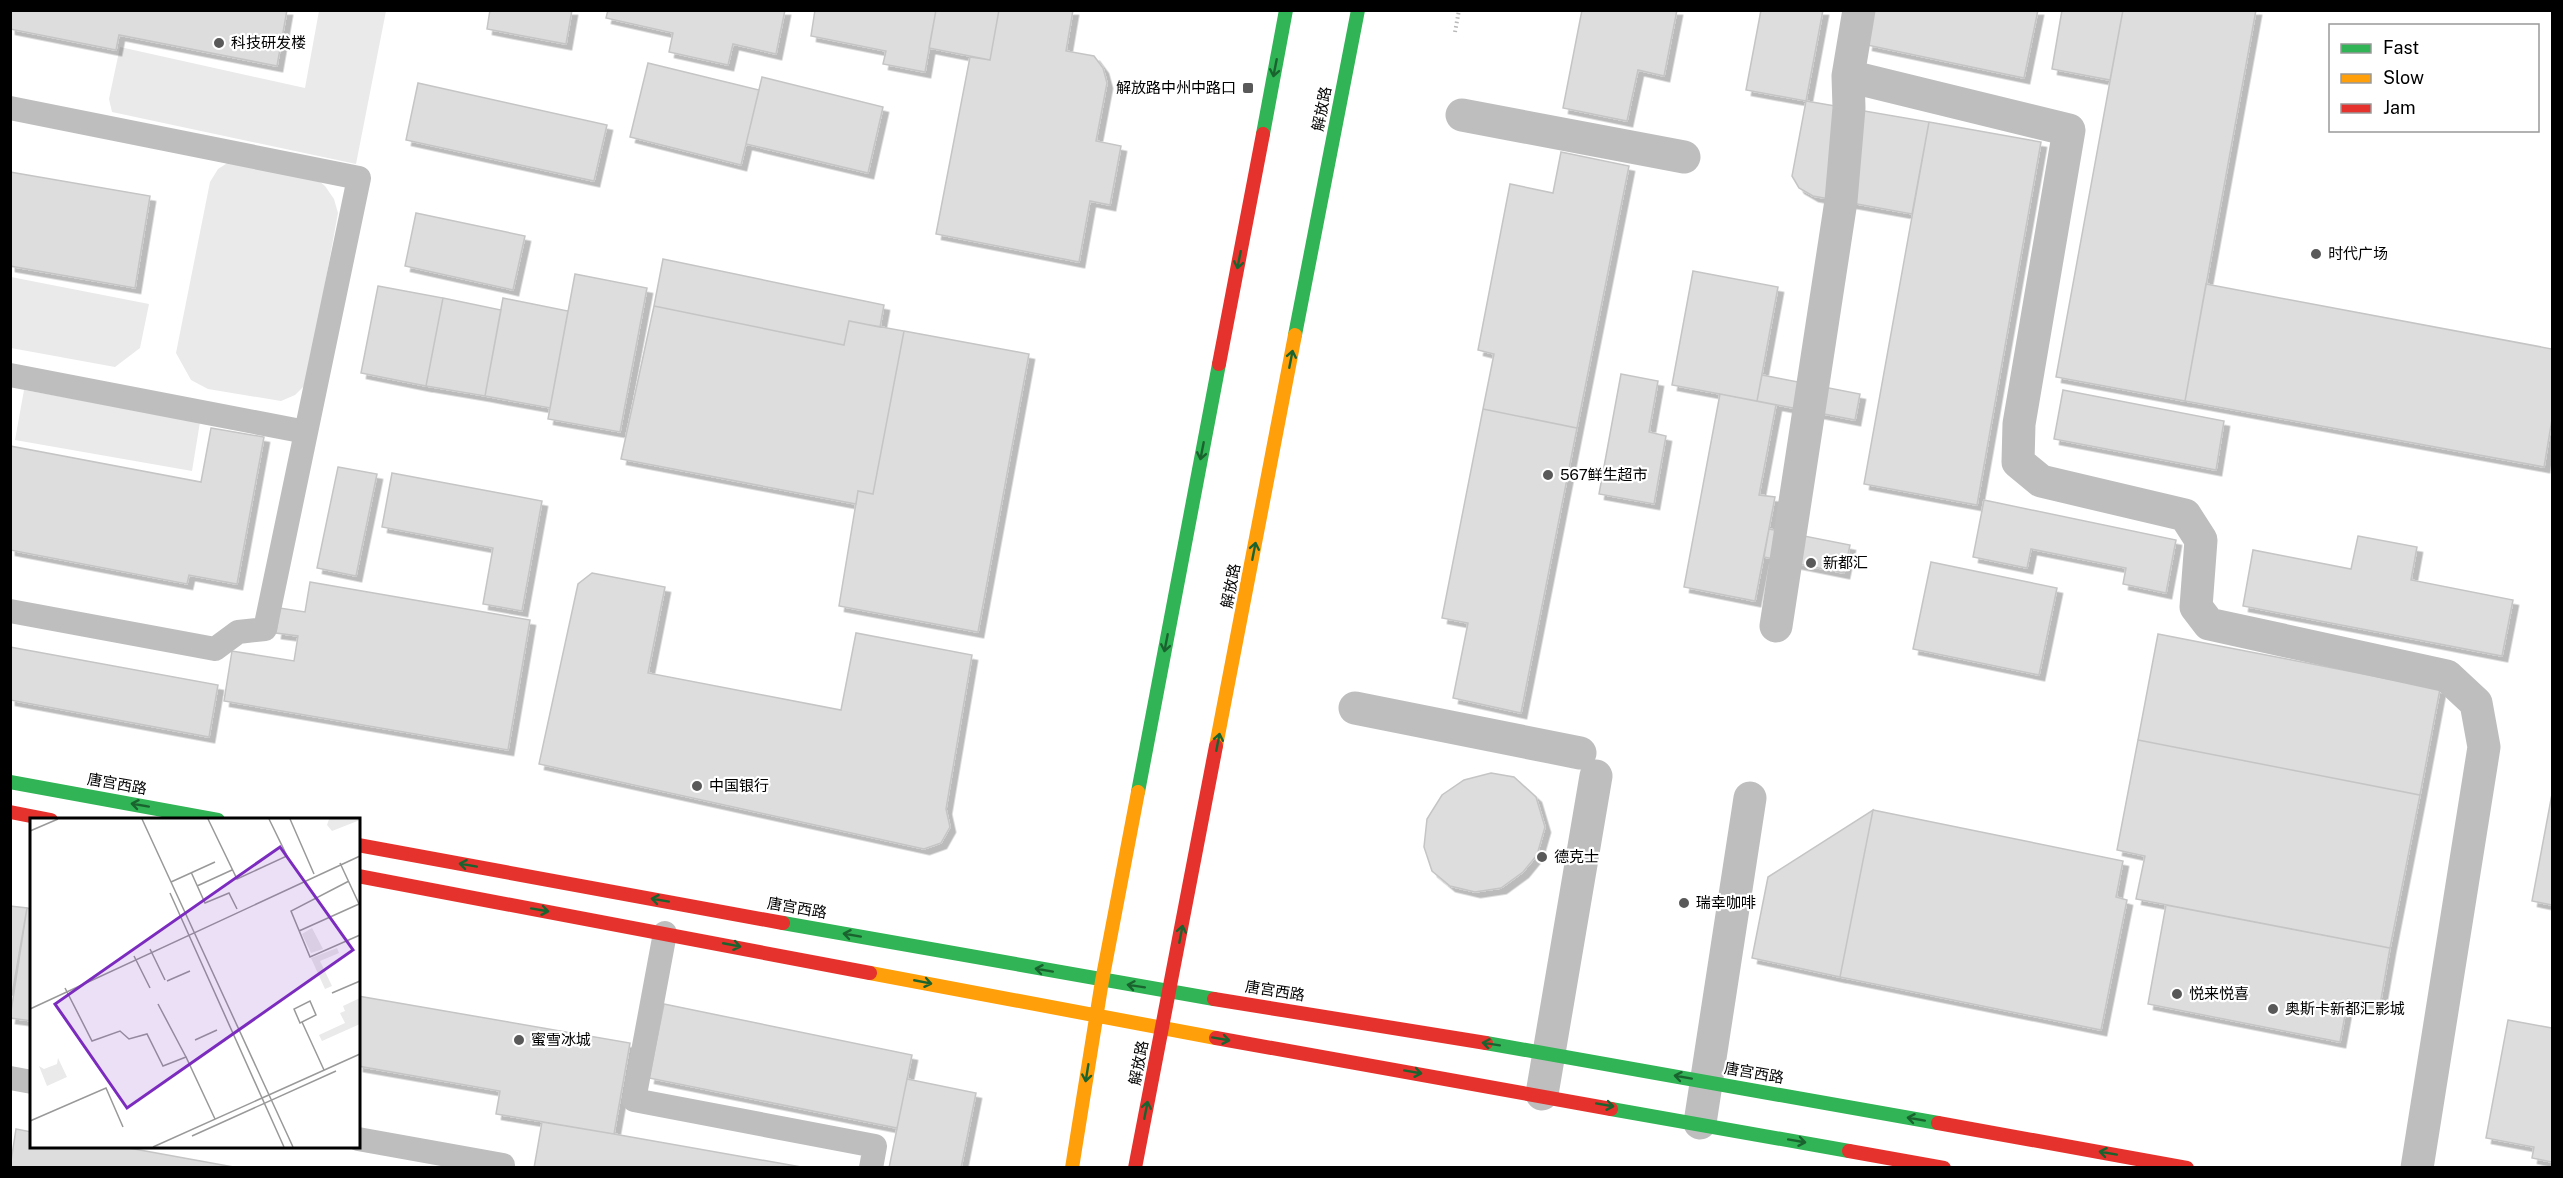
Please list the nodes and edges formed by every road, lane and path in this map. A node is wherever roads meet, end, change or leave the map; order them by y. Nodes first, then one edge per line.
1 (1286, 10) edge
2 (1358, 10) edge
3 (1459, 10) edge
4 (1859, 10) edge
5 (1455, 32) dead end
6 (1848, 76) junction
7 (10, 108) edge
8 (1462, 115) dead end
9 (1684, 157) dead end
10 (10, 375) edge
11 (306, 432) junction
12 (10, 611) edge
13 (1776, 626) dead end
14 (1355, 708) dead end
15 (10, 782) edge
16 (1750, 798) dead end
17 (10, 812) edge
18 (45, 818) edge
19 (212, 818) edge
20 (360, 845) edge
21 (360, 876) edge
22 (665, 933) junction
23 (1101, 981) junction
24 (1170, 991) junction
25 (1095, 1015) junction
26 (1163, 1029) junction
27 (1549, 1053) junction
28 (10, 1078) edge
29 (1706, 1081) junction
30 (30, 1082) edge
31 (1542, 1094) junction
32 (1700, 1123) junction
33 (360, 1139) edge
34 (503, 1167) edge
35 (871, 1167) edge
36 (1072, 1167) edge
37 (1135, 1167) edge
38 (1944, 1167) edge
39 (2187, 1167) edge
40 (2417, 1167) edge

1 -> 23 main road
24 -> 2 main road, 解放路
3 - 5 path
4 - 6 street
6 - 13 street
6 - 40 street
7 - 11 lane
8 - 9 street
10 - 11 lane
11 - 12 lane
14 - 27 street
19 -> 15 main road, 唐宫西路
16 - 29 street
17 - 18 main road
23 -> 20 main road, 唐宫西路
21 -> 22 main road
22 -> 25 main road
22 - 35 lane
24 -> 23 main road, 唐宫西路
23 - 25 main road
24 - 26 main road, 解放路
27 -> 24 main road, 唐宫西路
25 - 26 main road
25 -> 36 main road
26 -> 31 main road
37 -> 26 main road, 解放路
29 -> 27 main road, 唐宫西路
27 - 31 street
28 - 30 lane
29 - 32 street
39 -> 29 main road, 唐宫西路
31 -> 32 main road
32 -> 38 main road
33 - 34 lane

